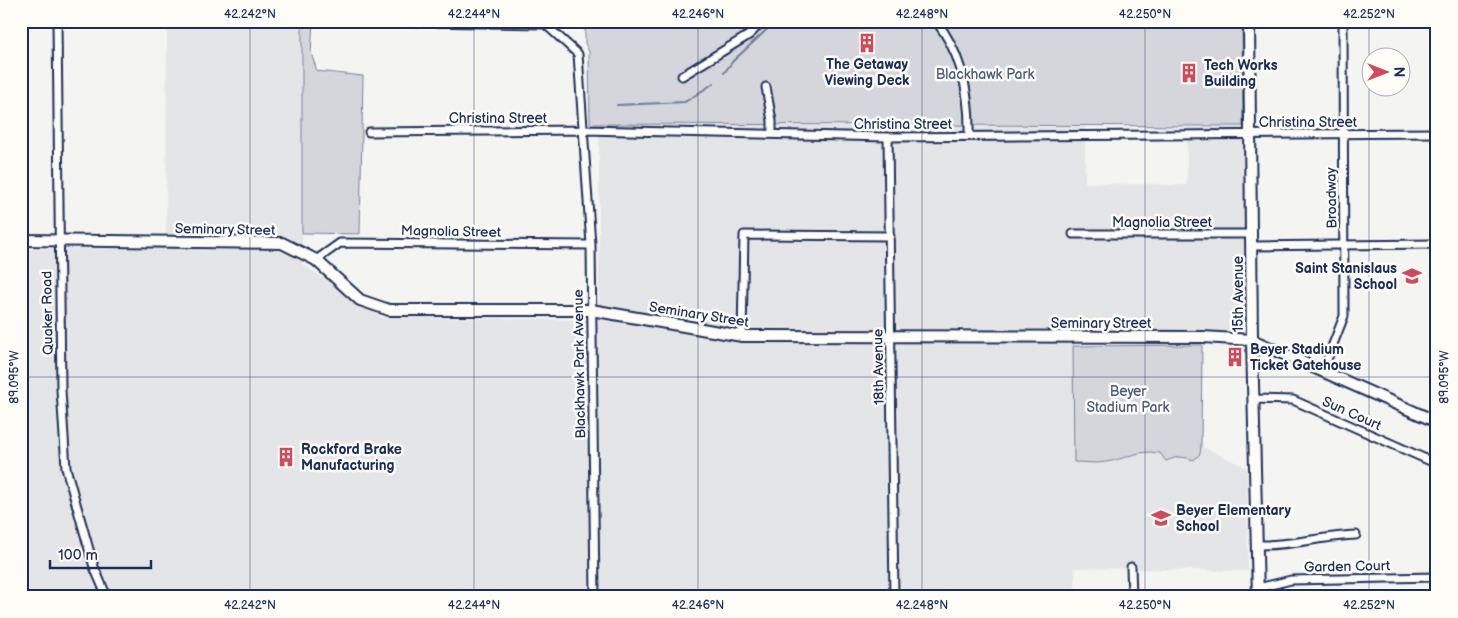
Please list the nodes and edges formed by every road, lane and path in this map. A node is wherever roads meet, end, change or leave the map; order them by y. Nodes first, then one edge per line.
1 (57, 21) edge
2 (358, 21) edge
3 (763, 21) edge
4 (936, 21) edge
5 (1249, 21) edge
6 (1343, 21) edge
7 (450, 23) edge
8 (545, 23) edge
9 (682, 76) dead end
10 (766, 87) dead end
11 (584, 130) junction
12 (369, 132) dead end
13 (1437, 133) edge
14 (772, 134) junction
15 (1250, 134) junction
16 (1343, 135) junction
17 (969, 136) junction
18 (888, 137) junction
19 (1073, 234) dead end
20 (1252, 234) junction
21 (890, 236) junction
22 (21, 240) edge
23 (58, 240) junction
24 (1437, 244) edge
25 (591, 245) junction
26 (1344, 245) junction
27 (1252, 246) junction
28 (316, 260) junction
29 (591, 310) junction
30 (742, 336) junction
31 (891, 336) junction
32 (1252, 340) junction
33 (1323, 370) junction
34 (1253, 399) junction
35 (1437, 422) edge
36 (1437, 464) edge
37 (1356, 535) dead end
38 (1257, 545) junction
39 (1132, 568) dead end
40 (1437, 577) edge
41 (1258, 592) edge
42 (107, 597) edge
43 (595, 597) edge
44 (894, 597) edge
45 (1132, 597) edge

1 - 23 street, Quaker Road
2 - 7 street
3 - 9 street
4 - 17 street
5 - 15 street, 15th Avenue
6 - 16 street, Broadway
7 - 8 street
8 - 11 street, Blackhawk Park Avenue
10 - 14 street
11 - 12 street, Christina Street
11 - 14 street, Christina Street
11 - 25 street, Blackhawk Park Avenue
13 - 16 street, Christina Street
14 - 18 street, Christina Street
15 - 16 street, Christina Street
15 - 17 street, Christina Street
15 - 20 street, 15th Avenue
16 - 26 street, Broadway
17 - 18 street, Christina Street
18 - 21 street, 18th Avenue
19 - 20 street, Magnolia Street
20 - 27 street, 15th Avenue
21 - 30 street
21 - 31 street, 18th Avenue
22 - 23 street, Seminary Street
23 - 28 street, Seminary Street
23 - 42 street, Quaker Road
24 - 26 street
25 - 28 street, Magnolia Street
25 - 29 street, Blackhawk Park Avenue
26 - 27 street
26 - 33 street, Broadway
27 - 32 street, 15th Avenue
28 - 29 street, Seminary Street
29 - 30 street, Seminary Street
29 - 43 street, Blackhawk Park Avenue
30 - 31 street, Seminary Street
31 - 32 street, Seminary Street
31 - 44 street, 18th Avenue
32 - 33 street, Seminary Street
32 - 34 street, 15th Avenue
33 - 35 street, Seminary Street
34 - 36 street, Sun Court
34 - 38 street, 15th Avenue
37 - 38 street
38 - 41 street, 15th Avenue
39 - 45 street
40 - 41 street, Garden Court

